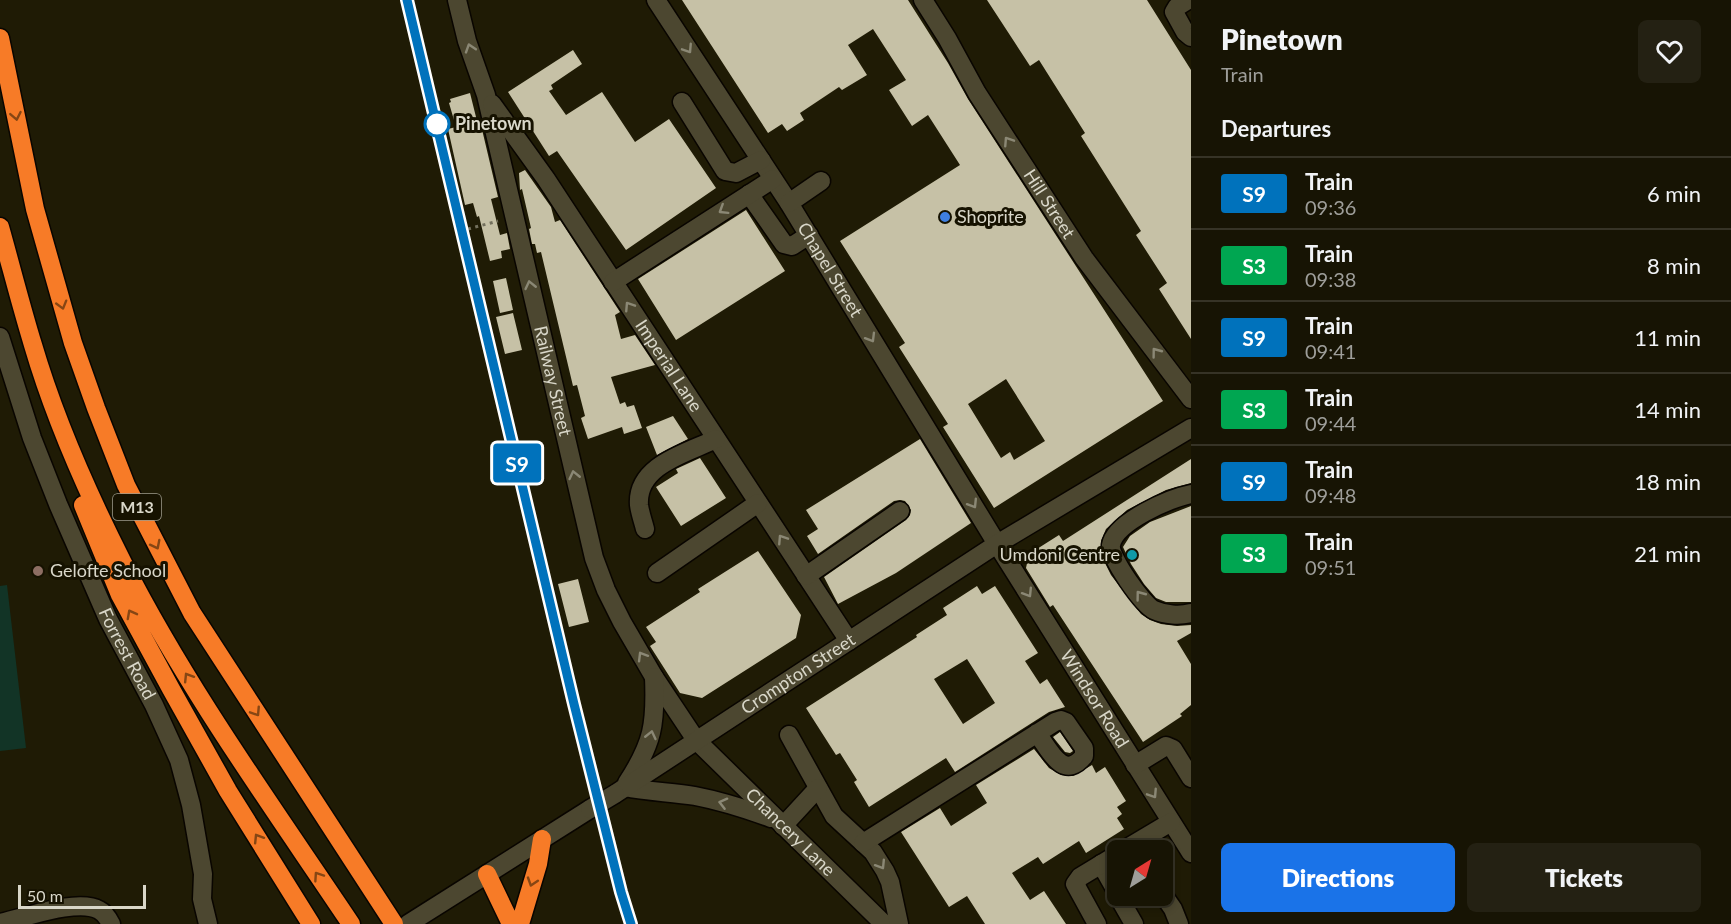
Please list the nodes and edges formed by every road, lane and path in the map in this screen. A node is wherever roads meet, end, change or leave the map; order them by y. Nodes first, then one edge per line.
1 (457, 0) edge
2 (656, 0) edge
3 (923, 0) edge
4 (1188, 0) edge
5 (1191, 37) edge
6 (0, 38) edge
7 (486, 95) junction
8 (682, 102) dead end
9 (760, 160) junction
10 (773, 178) junction
11 (820, 182) dead end
12 (749, 194) junction
13 (789, 203) junction
14 (514, 217) junction
15 (0, 227) edge
16 (468, 229) dead end
17 (809, 236) junction
18 (613, 282) junction
19 (0, 337) edge
20 (1191, 399) edge
21 (57, 414) junction
22 (1191, 428) edge
23 (716, 439) junction
24 (1191, 494) edge
25 (758, 503) junction
26 (900, 511) dead end
27 (645, 529) dead end
28 (997, 544) junction
29 (657, 573) dead end
30 (806, 576) junction
31 (1191, 613) edge
32 (849, 641) junction
33 (654, 676) junction
34 (1037, 733) dead end
35 (789, 735) dead end
36 (696, 740) junction
37 (1135, 765) junction
38 (1191, 778) edge
39 (818, 788) junction
40 (620, 790) junction
41 (1171, 822) junction
42 (780, 824) junction
43 (542, 839) junction
44 (1143, 840) edge
45 (863, 843) junction
46 (1191, 853) edge
47 (1107, 861) edge
48 (1101, 864) junction
49 (203, 874) junction
50 (487, 874) junction
51 (1107, 875) edge
52 (1124, 906) edge
53 (1171, 906) edge
54 (0, 923) edge
55 (111, 924) edge
56 (208, 924) edge
57 (219, 924) edge
58 (311, 924) edge
59 (351, 924) edge
60 (394, 924) edge
61 (408, 924) edge
62 (511, 924) edge
63 (520, 924) edge
64 (884, 924) edge
65 (898, 924) edge
66 (1097, 924) edge
67 (1134, 924) edge
68 (1179, 924) edge

7 -> 1 street, Railway Street
2 -> 9 street, Chapel Street
20 -> 3 street, Hill Street
4 - 5 street
6 -> 60 highway, M13
7 - 14 street, Railway Street
7 - 18 street, Imperial Lane
8 - 9 street
9 - 10 street, Chapel Street
10 - 12 street
10 - 13 street, Chapel Street
11 - 13 street
12 - 17 street
12 -> 18 street
13 - 17 street, Chapel Street
14 - 16 path
33 -> 14 street, Railway Street
15 - 21 highway, M13
17 -> 28 street, Chapel Street
23 -> 18 street, Imperial Lane
19 - 49 street, Forrest Road
58 -> 21 highway
59 -> 21 highway, M13
22 - 28 street, Crompton Street
23 - 25 street, Imperial Lane
23 - 27 street
31 -> 24 street
25 - 29 street
30 -> 25 street, Imperial Lane
26 - 30 street
28 - 32 street, Crompton Street
28 -> 37 street, Windsor Road
30 - 32 street, Imperial Lane
32 - 36 street, Crompton Street
33 - 36 street, Railway Street
40 -> 33 street
34 - 45 street
35 - 39 street
36 - 40 street, Crompton Street
36 - 42 street, Chancery Lane
37 - 38 street
37 -> 41 street, Windsor Road
39 - 42 street
39 - 45 street
42 -> 40 street
40 - 43 street, Crompton Street, bridge
41 - 44 street
41 - 46 street, Windsor Road
42 - 64 street, Chancery Lane
43 - 50 street, Crompton Street
43 -> 63 highway
45 -> 65 street
47 - 48 street
48 - 51 street
48 - 66 street
49 - 56 street, Forrest Road
49 - 57 street, Forrest Road
50 - 61 street, Crompton Street
50 - 62 highway
52 - 67 street
53 - 68 street
54 - 55 street

